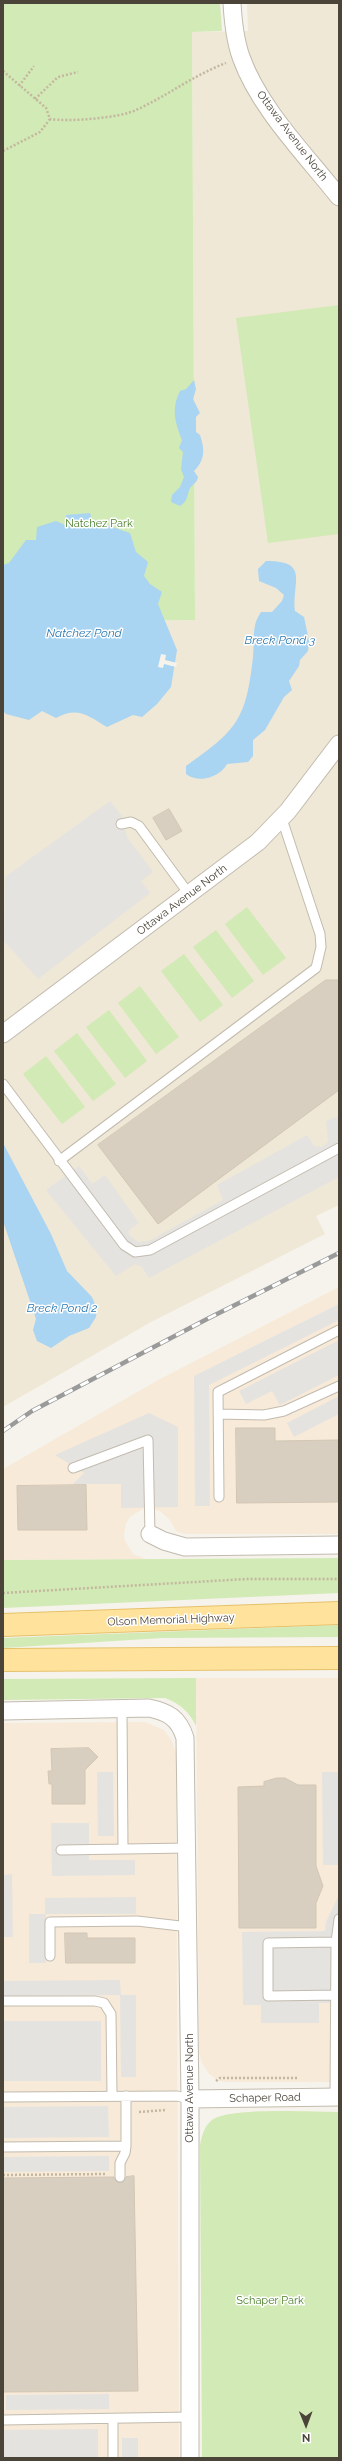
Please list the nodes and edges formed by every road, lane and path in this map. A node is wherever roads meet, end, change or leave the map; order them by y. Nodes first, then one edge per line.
1 (232, 3) edge
2 (241, 57) junction
3 (34, 66) dead end
4 (3, 71) edge
5 (78, 72) dead end
6 (19, 86) junction
7 (35, 99) junction
8 (50, 119) junction
9 (3, 151) edge
10 (339, 197) edge
11 (339, 744) edge
12 (282, 819) junction
13 (121, 824) dead end
14 (189, 894) junction
15 (3, 1034) edge
16 (3, 1084) edge
17 (339, 1148) edge
18 (59, 1161) junction
19 (339, 1330) edge
20 (339, 1386) edge
21 (218, 1414) junction
22 (73, 1468) dead end
23 (219, 1497) dead end
24 (150, 1534) joint
25 (339, 1545) edge
26 (339, 1579) edge
27 (3, 1594) edge
28 (339, 1613) edge
29 (3, 1625) edge
30 (339, 1658) edge
31 (3, 1660) edge
32 (122, 1709) junction
33 (3, 1711) edge
34 (188, 1848) junction
35 (123, 1849) junction
36 (61, 1850) dead end
37 (339, 1919) edge
38 (189, 1927) junction
39 (337, 1942) edge
40 (50, 1956) dead end
41 (337, 1995) edge
42 (3, 2001) edge
43 (112, 2096) junction
44 (126, 2096) junction
45 (3, 2097) edge
46 (337, 2097) edge
47 (190, 2099) junction
48 (126, 2146) junction
49 (3, 2147) edge
50 (3, 2175) edge
51 (117, 2175) joint
52 (190, 2417) junction
53 (113, 2419) junction
54 (3, 2420) edge
55 (113, 2458) edge
56 (190, 2458) edge

1 - 2 street, Ottawa Avenue North
2 - 8 path
2 - 10 street, Ottawa Avenue North
3 - 6 path
4 - 6 path
5 - 7 path
6 - 7 path
7 - 8 path
8 - 9 path
11 - 12 street, Ottawa Avenue North
12 - 14 street, Ottawa Avenue North
12 - 18 lane
13 - 14 lane
14 - 15 street, Ottawa Avenue North
16 - 18 lane
17 - 18 lane
19 - 21 lane
20 - 21 lane
21 - 23 lane
22 - 24 lane
24 - 25 street
26 - 27 path
28 - 29 main road, Olson Memorial Highway
30 - 31 main road
32 - 33 street
32 - 34 street, Ottawa Avenue North
32 - 35 lane
34 - 35 lane
34 - 38 street, Ottawa Avenue North
35 - 36 lane
37 - 39 lane
38 - 40 lane
38 - 47 street, Ottawa Avenue North
39 - 41 lane
39 - 41 lane
41 - 46 lane
42 - 43 lane
43 - 44 lane
43 - 45 lane
44 - 47 lane
44 - 48 lane
46 - 47 street, Schaper Road
47 - 52 street, Ottawa Avenue North
48 - 49 lane
48 - 51 lane
50 - 51 path
52 - 53 lane
52 - 56 street, Ottawa Avenue North
53 - 54 lane
53 - 55 lane

